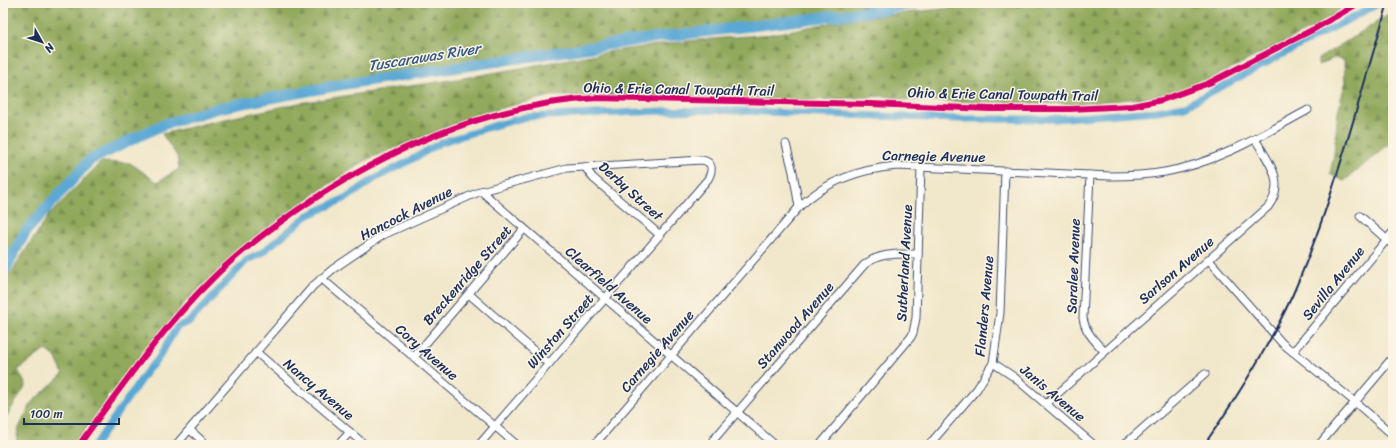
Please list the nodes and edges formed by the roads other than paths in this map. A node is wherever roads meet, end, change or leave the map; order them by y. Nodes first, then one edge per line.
1 (1308, 110) dead end
2 (1255, 139) junction
3 (786, 144) dead end
4 (586, 166) junction
5 (921, 168) junction
6 (1006, 171) junction
7 (1090, 175) junction
8 (708, 179) joint
9 (481, 191) junction
10 (799, 207) junction
11 (1360, 216) dead end
12 (524, 229) junction
13 (1393, 232) edge
14 (660, 235) junction
15 (1386, 239) junction
16 (1393, 245) edge
17 (918, 254) junction
18 (1208, 259) junction
19 (321, 278) junction
20 (469, 294) junction
21 (605, 299) junction
22 (1104, 350) junction
23 (256, 352) junction
24 (1293, 352) junction
25 (671, 355) junction
26 (414, 357) junction
27 (1393, 357) edge
28 (993, 363) junction
29 (549, 364) junction
30 (1205, 374) dead end
31 (1355, 402) junction
32 (1046, 404) junction
33 (737, 412) junction
34 (494, 426) junction
35 (190, 430) junction
36 (350, 432) junction
37 (1393, 435) edge
38 (176, 445) edge
39 (207, 445) edge
40 (338, 445) edge
41 (365, 445) edge
42 (478, 445) edge
43 (517, 445) edge
44 (594, 445) edge
45 (709, 445) edge
46 (775, 445) edge
47 (820, 445) edge
48 (930, 445) edge
49 (1094, 445) edge
50 (1124, 445) edge
51 (1319, 445) edge

1 - 2 street, Carnegie Avenue
2 - 7 street, Carnegie Avenue
2 - 18 street, Sarlson Avenue
3 - 10 street
4 - 8 street, Hancock Avenue
4 - 9 street, Hancock Avenue
4 - 14 street, Derby Street
5 - 6 street, Carnegie Avenue
5 - 10 street, Carnegie Avenue
5 - 17 street, Sutherland Avenue
6 - 7 street, Carnegie Avenue
6 - 28 street, Flanders Avenue
7 - 22 street, Saralee Avenue
8 - 14 street, Winston Street
9 - 12 street, Clearfield Avenue
9 - 19 street, Hancock Avenue
10 - 25 street, Carnegie Avenue
11 - 15 street
12 - 20 street, Breckenridge Street
12 - 21 street, Clearfield Avenue
13 - 15 street, Sevilla Avenue
14 - 21 street, Winston Street
15 - 16 street
15 - 24 street, Sevilla Avenue
17 - 33 street, Stanwood Avenue
17 - 47 street, Sutherland Avenue
18 - 22 street, Sarlson Avenue
18 - 24 street
19 - 23 street, Hancock Avenue
19 - 26 street, Cory Avenue
20 - 26 street, Breckenridge Street
20 - 29 street
21 - 25 street, Clearfield Avenue
21 - 29 street, Winston Street
22 - 32 street, Sarlson Avenue
23 - 35 street, Hancock Avenue
23 - 36 street, Nancy Avenue
24 - 31 street
25 - 33 street, Clearfield Avenue
25 - 44 street, Carnegie Avenue
26 - 34 street, Cory Avenue
27 - 31 street
28 - 32 street, Janis Avenue
28 - 48 street, Flanders Avenue
29 - 34 street, Winston Street
30 - 50 street
31 - 37 street
31 - 51 street
32 - 49 street, Janis Avenue
33 - 45 street, Stanwood Avenue
33 - 46 street, Clearfield Avenue
34 - 42 street, Winston Street
34 - 43 street, Cory Avenue
35 - 38 street, Hancock Avenue
35 - 39 street
36 - 40 street
36 - 41 street, Nancy Avenue

